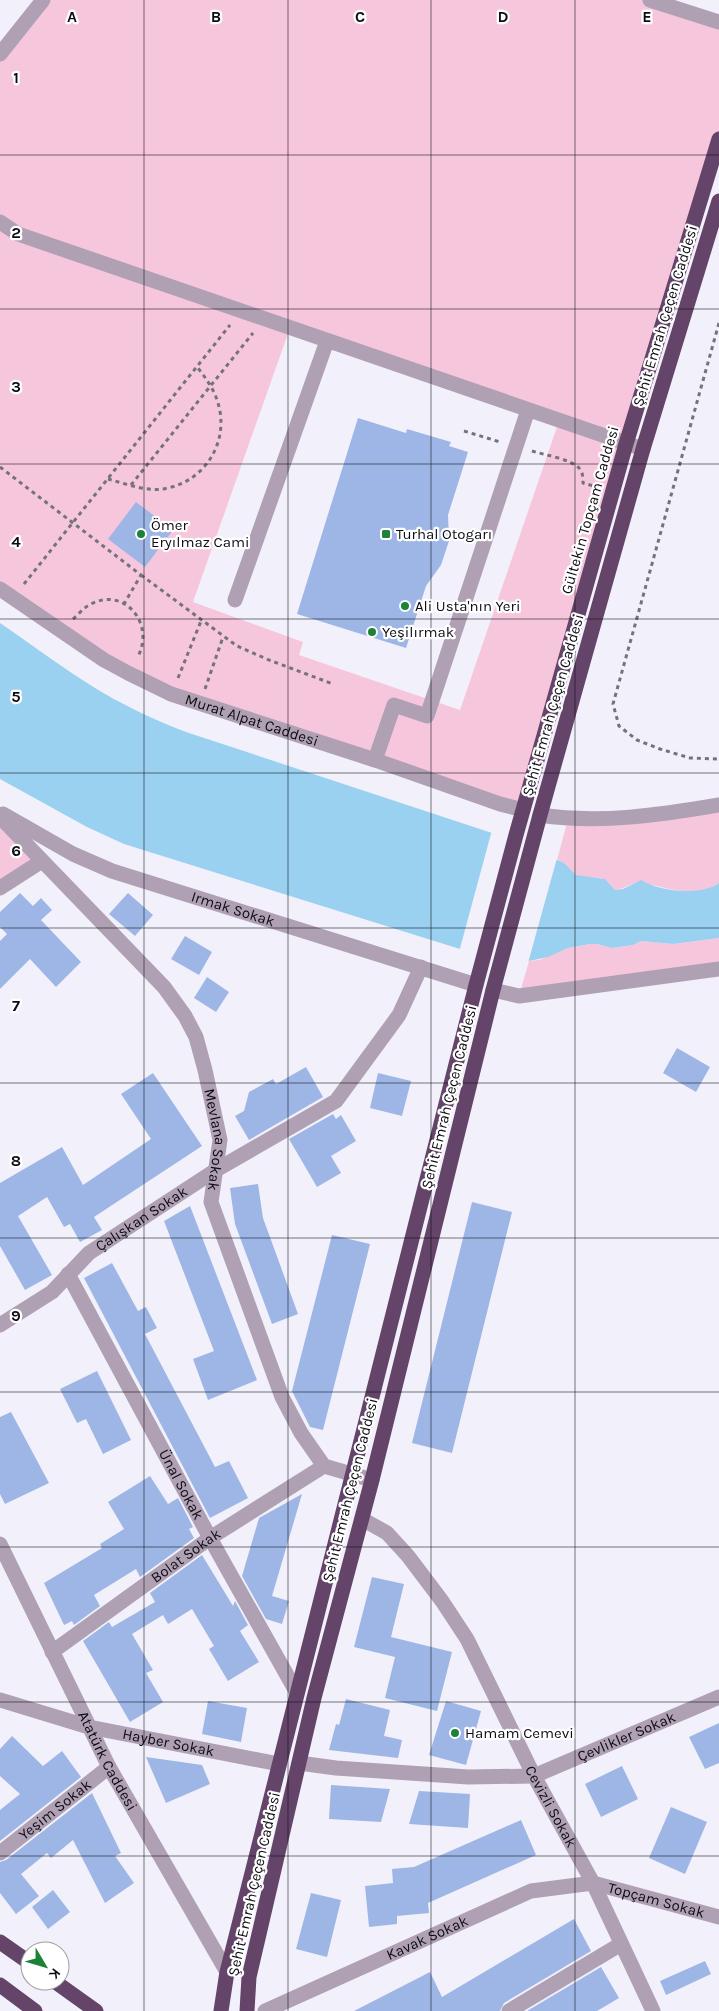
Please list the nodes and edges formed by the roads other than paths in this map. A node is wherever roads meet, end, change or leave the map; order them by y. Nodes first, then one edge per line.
1 (43, 0) edge
2 (650, 0) edge
3 (719, 22) edge
4 (0, 54) edge
5 (719, 140) edge
6 (719, 200) edge
7 (0, 222) edge
8 (0, 228) edge
9 (18, 234) junction
10 (328, 341) junction
11 (528, 410) junction
12 (626, 444) junction
13 (643, 450) junction
14 (0, 589) edge
15 (235, 600) dead end
16 (375, 760) junction
17 (719, 805) edge
18 (523, 810) junction
19 (0, 812) edge
20 (540, 815) junction
21 (0, 817) edge
22 (516, 834) joint
23 (42, 861) junction
24 (0, 888) edge
25 (420, 968) junction
26 (719, 969) edge
27 (476, 985) junction
28 (494, 990) junction
29 (216, 1170) junction
30 (68, 1274) junction
31 (0, 1325) edge
32 (324, 1466) junction
33 (353, 1474) junction
34 (372, 1480) junction
35 (362, 1519) junction
36 (210, 1538) junction
37 (0, 1544) edge
38 (52, 1652) junction
39 (297, 1693) junction
40 (719, 1697) edge
41 (0, 1700) edge
42 (89, 1726) junction
43 (299, 1763) junction
44 (279, 1764) junction
45 (110, 1767) junction
46 (534, 1776) junction
47 (0, 1853) edge
48 (593, 1883) junction
49 (719, 1917) edge
50 (0, 1942) edge
51 (621, 1944) junction
52 (20, 1956) edge
53 (227, 1972) junction
54 (0, 1985) edge
55 (68, 1991) edge
56 (35, 2011) edge
57 (96, 2011) edge
58 (221, 2011) edge
59 (247, 2011) edge
60 (264, 2011) edge
61 (509, 2011) edge
62 (652, 2011) edge

1 - 4 street
2 - 3 street
5 - 12 highway, Gültekin Topçam Caddesi
6 - 13 highway, Şehit Emrah Çeçen Caddesi
7 - 9 street
8 - 9 street
9 - 10 street
10 - 11 street
10 - 15 street
11 - 12 street
11 - 16 street
12 - 13 street
12 - 18 highway, Gültekin Topçam Caddesi
13 - 20 highway, Şehit Emrah Çeçen Caddesi
14 - 16 street, Murat Alpat Caddesi
16 - 18 street, Murat Alpat Caddesi
17 - 20 street
18 - 22 highway, Gültekin Topçam Caddesi
19 - 25 street, Irmak Sokak
20 - 28 highway, Şehit Emrah Çeçen Caddesi
21 - 23 street, Mevlana Sokak
22 - 27 highway, Şehit Emrah Çeçen Caddesi
23 - 24 street
23 - 29 street, Mevlana Sokak
25 - 27 street, Irmak Sokak
25 - 29 street, Çalışkan Sokak
26 - 28 street
27 - 33 highway, Şehit Emrah Çeçen Caddesi
28 - 34 highway, Şehit Emrah Çeçen Caddesi
29 - 30 street, Çalışkan Sokak
29 - 32 street, Mevlana Sokak
30 - 31 street, Çalışkan Sokak
30 - 36 street, Ünal Sokak
32 - 33 street
32 - 36 street, Bolat Sokak
33 - 34 street
33 - 39 highway, Şehit Emrah Çeçen Caddesi
34 - 35 highway, Şehit Emrah Çeçen Caddesi
35 - 43 highway, Şehit Emrah Çeçen Caddesi
35 - 46 street, Cevizli Sokak
36 - 38 street, Bolat Sokak
36 - 39 street, Ünal Sokak
37 - 38 street, Atatürk Caddesi
38 - 42 street, Atatürk Caddesi
39 - 44 highway, Şehit Emrah Çeçen Caddesi
40 - 46 street, Çevlikler Sokak
41 - 42 street, Hayber Sokak
42 - 44 street, Hayber Sokak
42 - 45 street, Atatürk Caddesi
43 - 46 street
43 - 59 highway, Şehit Emrah Çeçen Caddesi
44 - 53 highway, Şehit Emrah Çeçen Caddesi
45 - 47 street, Yeşim Sokak
45 - 53 street, Atatürk Caddesi
46 - 48 street, Cevizli Sokak
48 - 49 street, Topçam Sokak
48 - 51 street, Cevizli Sokak
48 - 60 street, Kavak Sokak
50 - 52 highway
51 - 61 street
51 - 62 street, Cevizli Sokak
53 - 58 highway, Şehit Emrah Çeçen Caddesi
54 - 56 highway
55 - 57 highway

